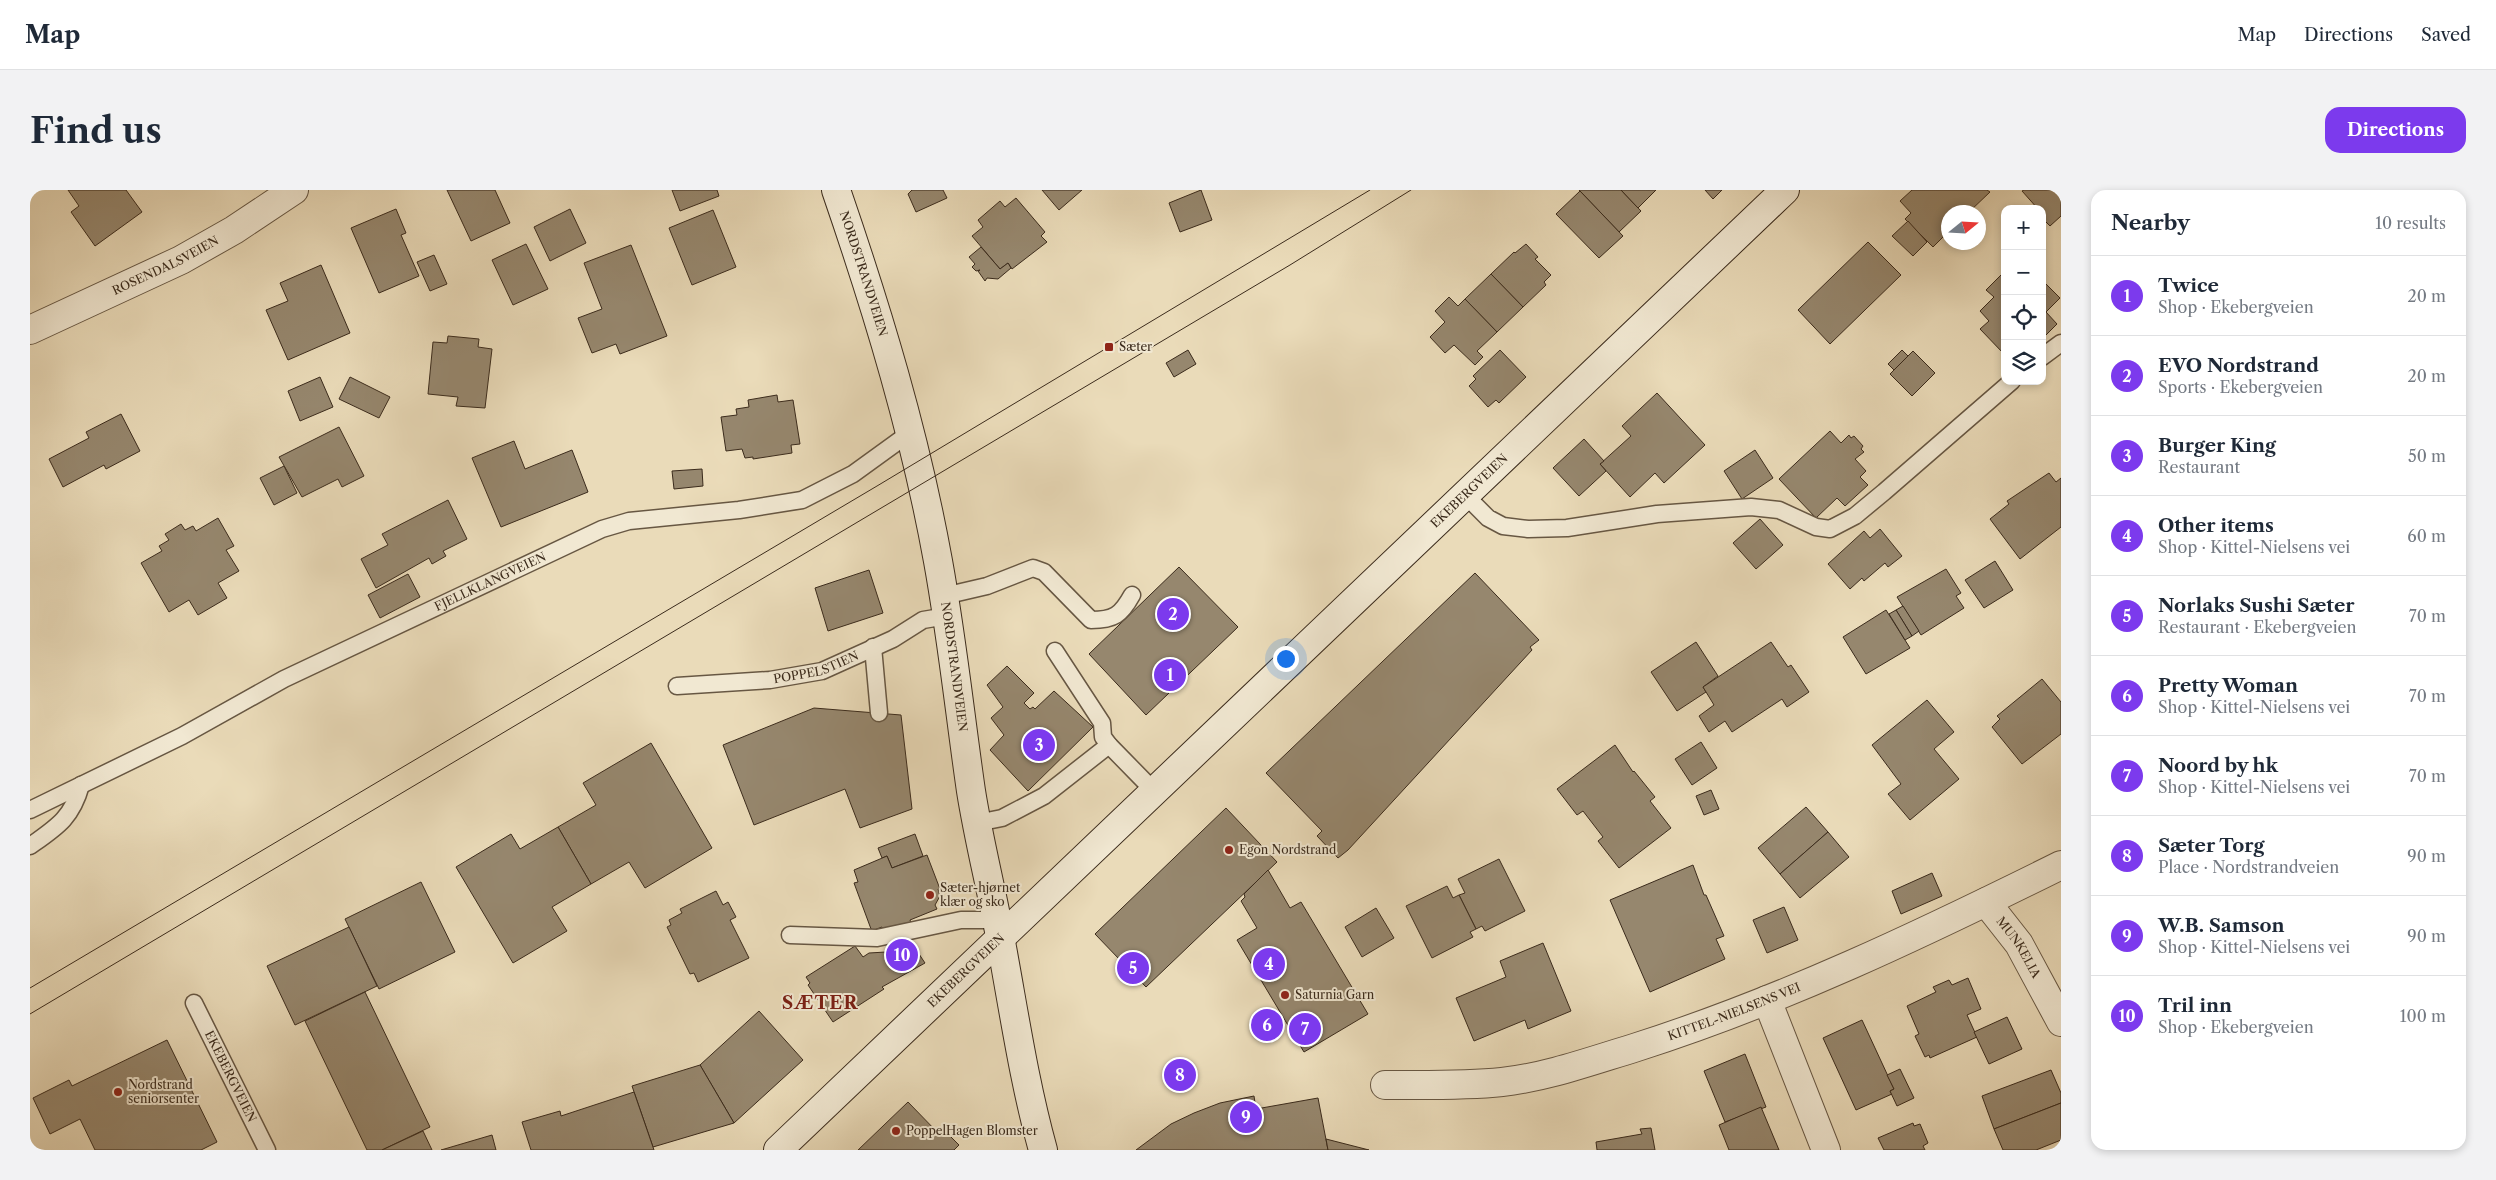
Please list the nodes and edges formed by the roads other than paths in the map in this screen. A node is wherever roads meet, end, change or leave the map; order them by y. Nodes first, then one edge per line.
1 (294, 190) edge
2 (836, 190) edge
3 (1785, 190) edge
4 (30, 330) edge
5 (2061, 343) edge
6 (2046, 354) edge
7 (2007, 385) edge
8 (911, 432) junction
9 (1465, 495) junction
10 (1132, 595) dead end
11 (945, 606) junction
12 (873, 647) junction
13 (1054, 651) dead end
14 (677, 686) dead end
15 (879, 713) dead end
16 (1109, 745) junction
17 (82, 785) junction
18 (1155, 792) junction
19 (30, 810) edge
20 (977, 824) junction
21 (30, 846) edge
22 (2061, 865) edge
23 (1986, 902) junction
24 (999, 930) junction
25 (790, 935) dead end
26 (1767, 1000) junction
27 (194, 1003) dead end
28 (2061, 1022) edge
29 (1385, 1085) dead end
30 (267, 1150) edge
31 (778, 1150) edge
32 (1043, 1150) edge
33 (1826, 1150) edge

1 - 4 main road, ROSENDALSVEIEN
2 - 8 main road, NORDSTRANDVEIEN
3 - 9 main road, EKEBERGVEIEN
5 - 6 lane
7 - 9 lane
8 - 11 main road, NORDSTRANDVEIEN
8 - 17 lane, FJELLKLANGVEIEN
9 - 18 main road, EKEBERGVEIEN
10 - 11 lane, POPPELSTIEN
11 - 12 lane, POPPELSTIEN
11 - 20 main road, NORDSTRANDVEIEN
12 - 14 lane, POPPELSTIEN
12 - 15 lane
13 - 16 lane
16 - 18 lane
16 - 20 lane
17 - 19 lane, FJELLKLANGVEIEN
17 - 21 lane
18 - 24 main road, EKEBERGVEIEN
20 - 24 main road, NORDSTRANDVEIEN
22 - 23 main road, KITTEL-NIELSENS VEI
23 - 26 main road, KITTEL-NIELSENS VEI
23 - 28 main road, MUNKELIA
24 - 25 lane
24 - 31 main road, EKEBERGVEIEN
24 - 32 main road, NORDSTRANDVEIEN
26 - 29 main road, KITTEL-NIELSENS VEI
26 - 33 main road
27 - 30 lane, EKEBERGVEIEN

